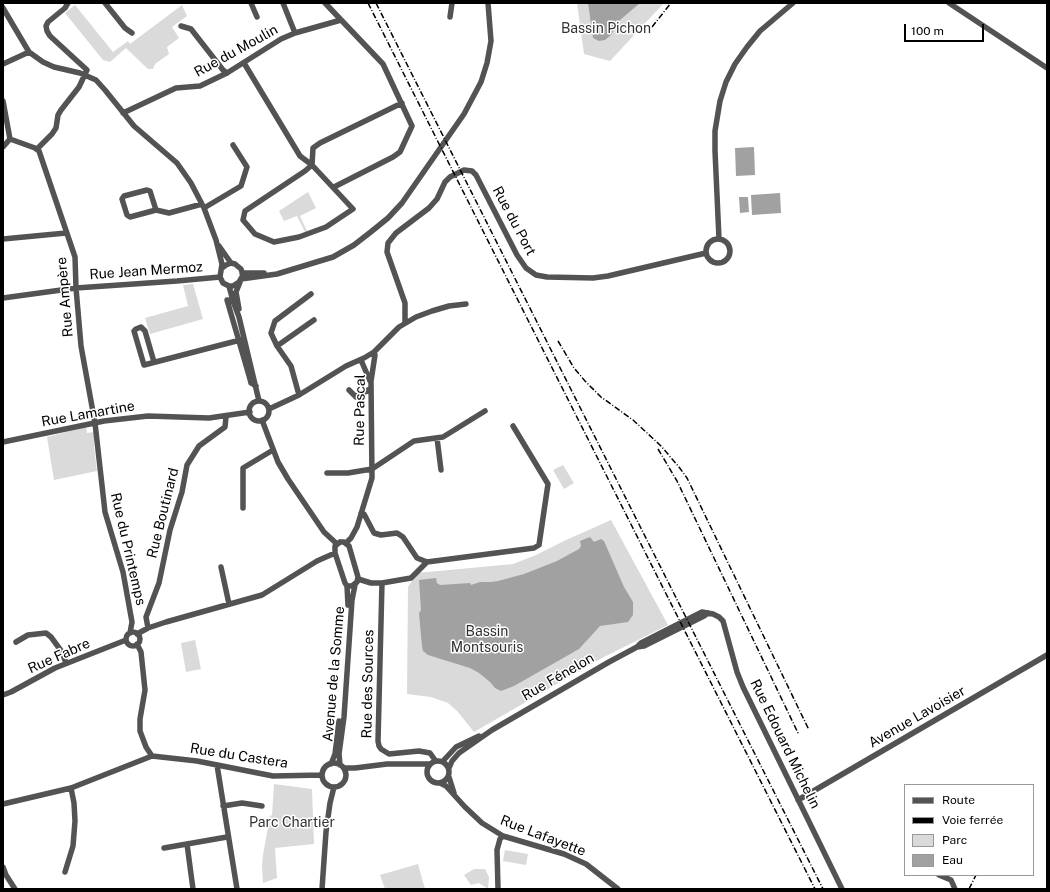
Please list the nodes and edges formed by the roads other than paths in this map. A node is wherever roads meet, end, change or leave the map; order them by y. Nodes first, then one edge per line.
1 (68, 3) edge
2 (104, 3) edge
3 (251, 3) edge
4 (283, 3) edge
5 (325, 3) edge
6 (452, 3) edge
7 (488, 3) edge
8 (793, 3) edge
9 (949, 3) edge
10 (3, 8) edge
11 (257, 17) dead end
12 (450, 18) dead end
13 (340, 20) junction
14 (181, 26) dead end
15 (295, 33) junction
16 (132, 34) dead end
17 (30, 52) junction
18 (244, 63) junction
19 (3, 64) edge
20 (1047, 68) edge
21 (227, 73) junction
22 (85, 75) junction
23 (3, 101) edge
24 (402, 103) junction
25 (123, 113) junction
26 (10, 139) junction
27 (233, 145) dead end
28 (3, 147) edge
29 (37, 149) junction
30 (312, 165) junction
31 (334, 187) junction
32 (203, 206) junction
33 (156, 210) junction
34 (66, 233) junction
35 (3, 239) edge
36 (719, 239) junction
37 (216, 240) junction
38 (706, 253) junction
39 (231, 263) junction
40 (222, 268) junction
41 (287, 271) junction
42 (242, 272) junction
43 (220, 277) junction
44 (241, 280) junction
45 (229, 286) junction
46 (76, 288) junction
47 (225, 294) dead end
48 (311, 294) dead end
49 (3, 298) edge
50 (230, 301) junction
51 (466, 304) dead end
52 (239, 317) junction
53 (314, 320) dead end
54 (405, 324) junction
55 (241, 339) junction
56 (277, 346) junction
57 (374, 352) junction
58 (361, 360) junction
59 (154, 362) junction
60 (370, 381) junction
61 (370, 389) junction
62 (349, 390) dead end
63 (299, 394) junction
64 (259, 401) junction
65 (269, 409) junction
66 (485, 411) dead end
67 (250, 412) junction
68 (226, 417) junction
69 (262, 420) junction
70 (95, 423) junction
71 (513, 426) dead end
72 (437, 438) junction
73 (3, 442) edge
74 (273, 450) junction
75 (372, 469) junction
76 (442, 470) dead end
77 (327, 473) dead end
78 (243, 508) dead end
79 (361, 513) junction
80 (337, 544) junction
81 (346, 544) junction
82 (335, 553) junction
83 (427, 562) junction
84 (221, 567) dead end
85 (358, 579) junction
86 (382, 583) junction
87 (355, 585) junction
88 (347, 586) junction
89 (230, 604) junction
90 (708, 613) joint
91 (148, 628) junction
92 (130, 633) junction
93 (137, 634) junction
94 (126, 640) junction
95 (16, 642) dead end
96 (137, 644) junction
97 (1047, 655) edge
98 (66, 663) junction
99 (3, 695) edge
100 (492, 730) junction
101 (152, 756) junction
102 (435, 760) junction
103 (443, 761) junction
104 (331, 764) junction
105 (217, 765) junction
106 (342, 766) junction
107 (428, 767) junction
108 (356, 768) junction
109 (449, 768) junction
110 (322, 775) junction
111 (346, 775) junction
112 (449, 777) junction
113 (440, 783) junction
114 (334, 787) junction
115 (71, 788) junction
116 (798, 800) junction
117 (461, 803) junction
118 (3, 804) edge
119 (223, 806) junction
120 (262, 806) dead end
121 (503, 836) junction
122 (227, 837) junction
123 (187, 844) junction
124 (164, 848) dead end
125 (3, 867) edge
126 (65, 872) dead end
127 (941, 876) edge
128 (15, 889) edge
129 (193, 889) edge
130 (236, 889) edge
131 (322, 889) edge
132 (498, 889) edge
133 (618, 889) edge
134 (842, 889) edge
135 (955, 889) edge

1 - 22 street
2 - 16 street
3 - 11 street
4 - 15 street
5 - 13 street
6 - 12 street
7 - 41 street
8 - 36 street
9 - 20 street
10 - 17 street
13 - 15 street, Rue du Moulin
13 - 24 street
14 - 21 street
15 - 18 street, Rue du Moulin
17 - 19 street
17 - 22 street
18 - 21 street, Rue du Moulin
18 - 30 street
21 - 25 street, Rue du Moulin
22 - 25 street
22 - 29 street
23 - 26 street
24 - 30 street
24 - 31 street
25 - 32 street
26 - 28 street
26 - 29 street
27 - 32 street
29 - 34 street, Rue Ampère
30 - 31 street
30 - 31 street
32 - 33 street
32 - 37 street
33 - 33 street
34 - 35 street
34 - 46 street, Rue Ampère
36 - 38 street
36 - 38 street
37 - 39 street
37 - 40 street
38 - 54 street, Rue du Port
39 - 40 street
39 - 42 street
40 - 43 street
41 - 42 street
41 - 44 street
42 - 44 street
43 - 45 street
43 - 46 street, Rue Jean Mermoz
44 - 45 street
44 - 52 street
45 - 50 street
46 - 49 street, Rue Jean Mermoz
46 - 70 street, Rue Ampère
47 - 50 street
48 - 56 street
50 - 52 street
50 - 55 street
51 - 54 street
52 - 55 street
53 - 56 street
54 - 57 street
55 - 59 street
55 - 64 street
56 - 63 street
57 - 58 street
57 - 60 street, Rue Pascal
58 - 60 street
58 - 63 street
59 - 59 street
60 - 61 street, Rue Pascal
61 - 62 street
61 - 75 street, Rue Pascal
63 - 65 street
64 - 65 street
64 - 67 street
65 - 69 street
66 - 72 street
67 - 68 street, Rue Lamartine
67 - 69 street
68 - 70 street, Rue Lamartine
68 - 91 street, Rue Boutinard
69 - 74 street
70 - 73 street, Rue Lamartine
70 - 92 street, Rue du Printemps
71 - 83 street
72 - 75 street
72 - 76 street
74 - 78 street
74 - 80 street
75 - 77 street
75 - 79 street, Rue Pascal
79 - 81 street, Rue Pascal
79 - 83 street
80 - 81 street
80 - 82 street
81 - 85 street
82 - 88 street, Avenue de la Somme
82 - 89 street
83 - 86 street
84 - 89 street
85 - 86 street
85 - 87 street, Avenue de la Somme
86 - 102 street, Rue des Sources
87 - 88 street
87 - 106 street, Avenue de la Somme
88 - 104 street, Avenue de la Somme
89 - 91 street
90 - 100 street, Rue Fénelon
90 - 116 street, Rue Edouard Michelin
91 - 93 street
92 - 93 street
92 - 94 street
93 - 96 street
94 - 96 street
94 - 98 street, Rue Fabre
95 - 98 street
96 - 101 street
97 - 116 street, Avenue Lavoisier
98 - 99 street, Rue Fabre
100 - 103 street, Rue Fénelon
100 - 109 street, Rue Fénelon
101 - 105 street, Rue du Castera
101 - 115 street
102 - 103 street
102 - 107 street
103 - 109 street
104 - 106 street
104 - 110 street
105 - 110 street, Rue du Castera
105 - 119 street
106 - 108 street
106 - 111 street
107 - 108 street
107 - 113 street
108 - 111 street
109 - 112 street
110 - 114 street
111 - 114 street
112 - 113 street
112 - 117 street, Rue Lafayette
113 - 117 street, Rue Lafayette
114 - 131 street
115 - 118 street
115 - 126 street
116 - 134 street, Rue Edouard Michelin
117 - 121 street, Rue Lafayette
119 - 120 street
119 - 122 street
121 - 132 street
121 - 133 street, Rue Lafayette
122 - 123 street
122 - 130 street
123 - 124 street
123 - 129 street
125 - 128 street
127 - 135 street

